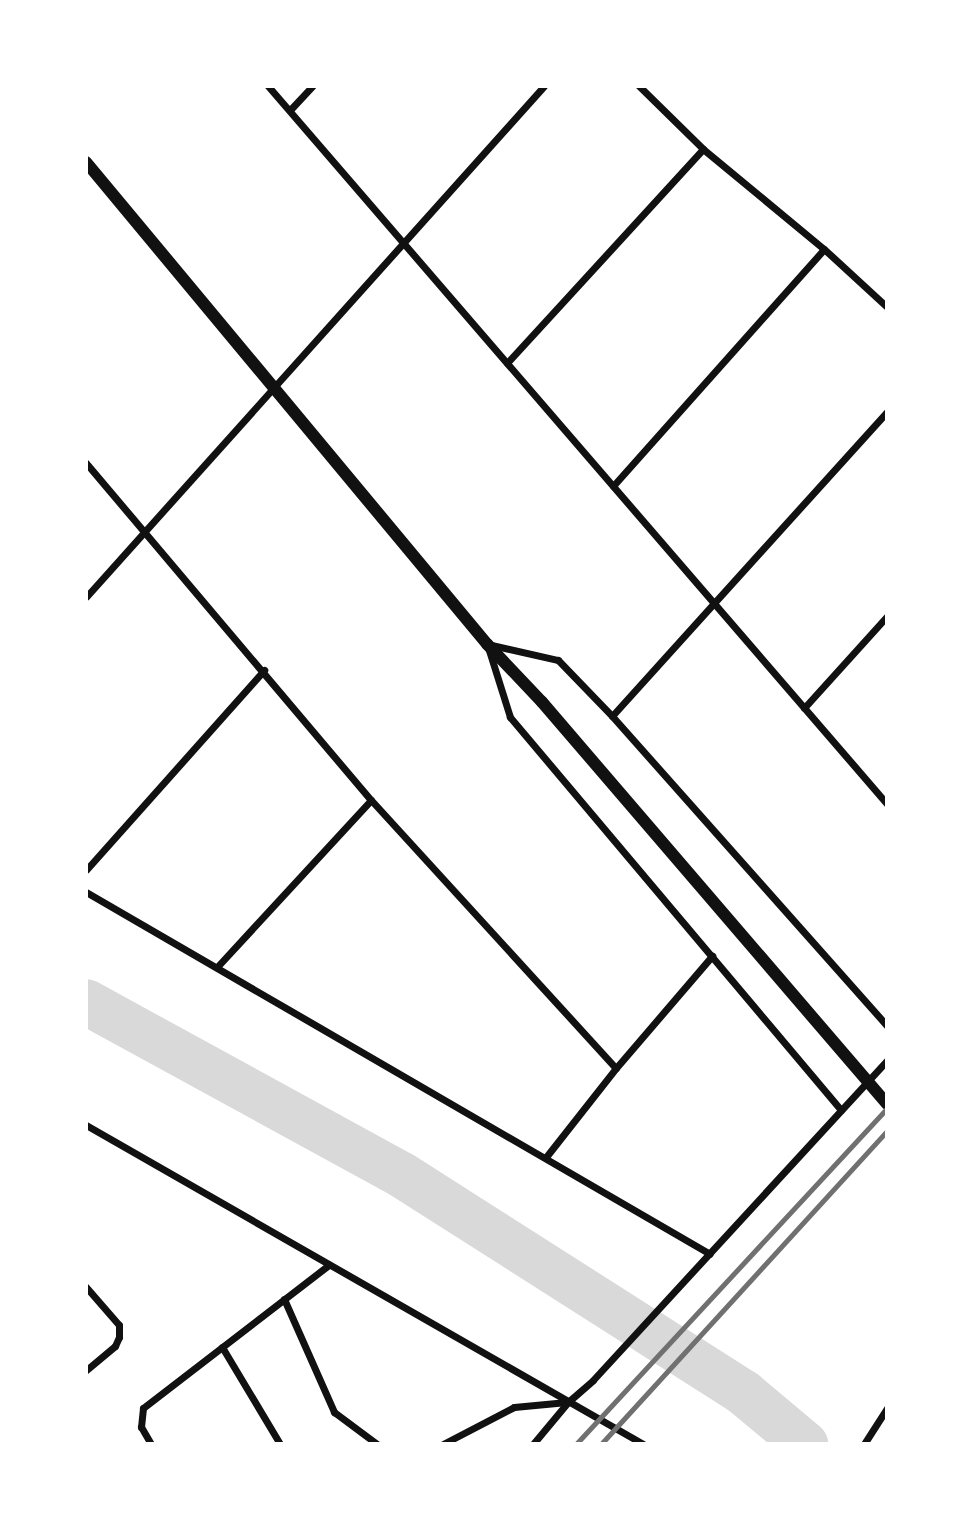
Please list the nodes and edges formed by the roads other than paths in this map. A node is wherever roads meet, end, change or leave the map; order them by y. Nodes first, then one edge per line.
1 (268, 86) edge
2 (312, 86) edge
3 (544, 86) edge
4 (639, 86) edge
5 (289, 110) junction
6 (703, 149) junction
7 (86, 162) edge
8 (403, 242) junction
9 (824, 248) junction
10 (887, 307) edge
11 (507, 363) junction
12 (274, 387) junction
13 (887, 412) edge
14 (86, 463) edge
15 (613, 486) junction
16 (144, 531) junction
17 (86, 597) edge
18 (715, 604) junction
19 (887, 616) edge
20 (487, 644) junction
21 (264, 670) junction
22 (804, 708) junction
23 (612, 716) junction
24 (371, 800) junction
25 (887, 804) edge
26 (86, 870) edge
27 (86, 892) edge
28 (712, 956) junction
29 (217, 967) junction
30 (887, 1026) edge
31 (887, 1059) edge
32 (616, 1068) junction
33 (887, 1104) edge
34 (841, 1110) junction
35 (86, 1125) edge
36 (546, 1157) junction
37 (710, 1254) junction
38 (329, 1265) junction
39 (86, 1287) edge
40 (284, 1300) junction
41 (222, 1347) junction
42 (86, 1370) edge
43 (568, 1402) junction
44 (887, 1408) edge
45 (151, 1444) edge
46 (280, 1444) edge
47 (377, 1444) edge
48 (443, 1444) edge
49 (533, 1444) edge
50 (643, 1444) edge
51 (864, 1444) edge

1 - 5 street
2 - 5 street
3 - 8 street
4 - 6 street
5 - 8 street
6 - 9 street
6 - 11 street
7 - 12 street
8 - 11 street
8 - 12 street
9 - 10 street
9 - 15 street
11 - 15 street
12 - 16 street
12 - 20 street
13 - 18 street
14 - 16 street
15 - 18 street
16 - 17 street
16 - 21 street
18 - 22 street
18 - 23 street
19 - 22 street
20 - 23 street
20 - 28 street
20 - 33 street
21 - 24 street
21 - 26 street
22 - 25 street
23 - 30 street
24 - 29 street
24 - 32 street
27 - 29 street
28 - 32 street
28 - 34 street
29 - 36 street
31 - 34 street
32 - 36 street
34 - 37 street
35 - 38 street
36 - 37 street
37 - 43 street
38 - 40 street
38 - 43 street
39 - 42 street
40 - 41 street
40 - 47 street
41 - 45 street
41 - 46 street
43 - 48 street
43 - 49 street
43 - 50 street
44 - 51 street

